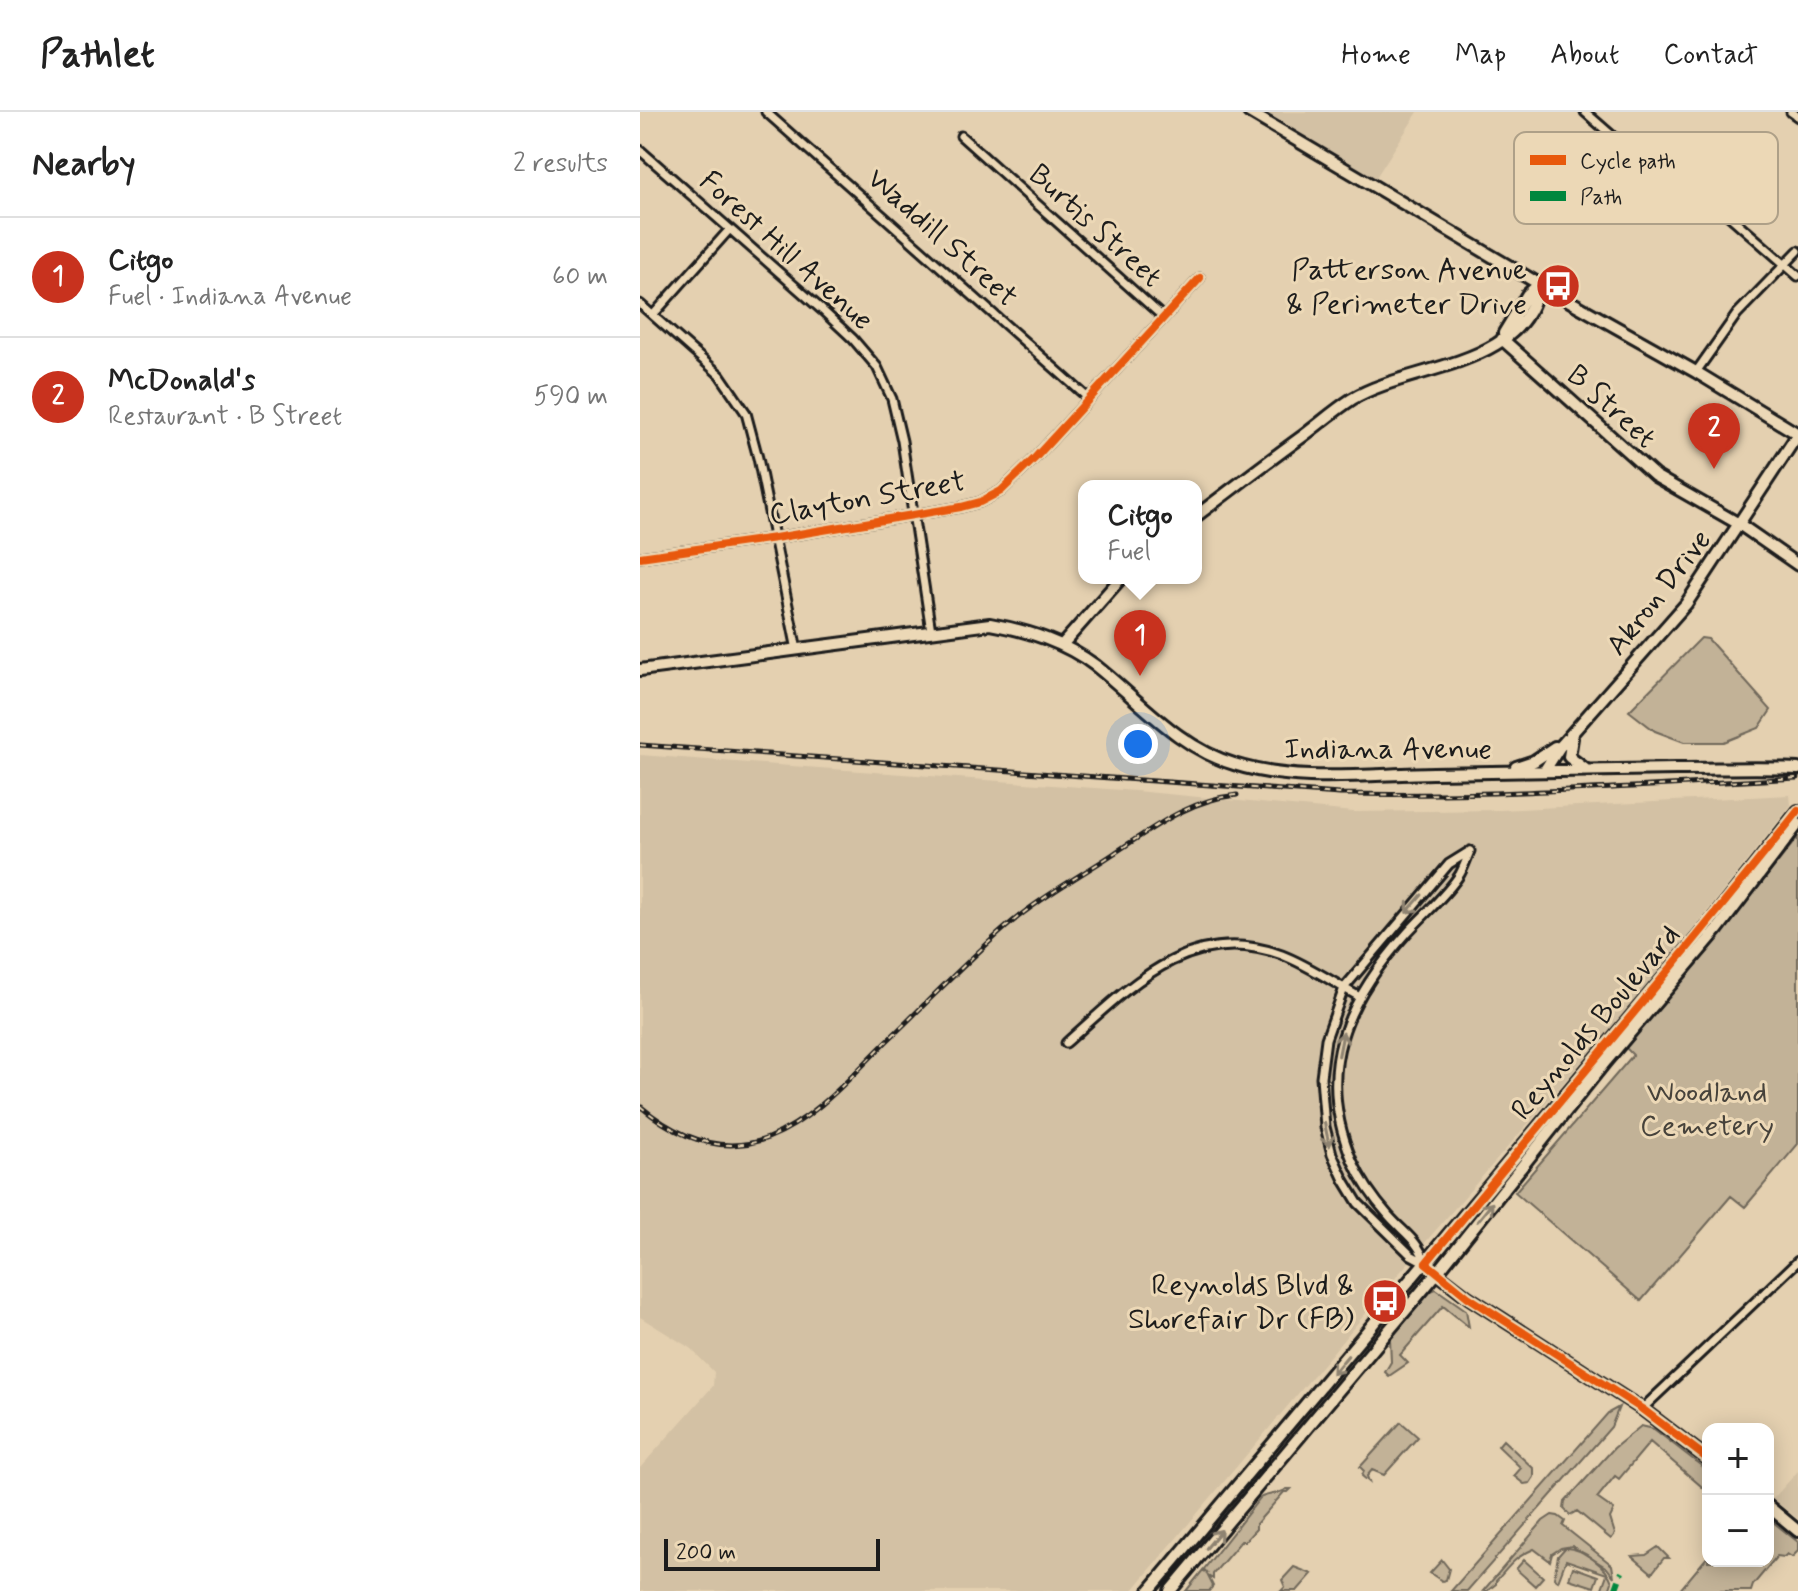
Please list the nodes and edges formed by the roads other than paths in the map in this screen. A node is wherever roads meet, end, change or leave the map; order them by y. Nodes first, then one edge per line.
1 (766, 112) edge
2 (1249, 112) edge
3 (1585, 112) edge
4 (1791, 112) edge
5 (1798, 117) edge
6 (1608, 132) edge
7 (961, 136) dead end
8 (640, 150) edge
9 (1738, 224) edge
10 (729, 230) junction
11 (1798, 251) edge
12 (1785, 265) junction
13 (1798, 276) edge
14 (1200, 278) dead end
15 (1539, 284) junction
16 (640, 304) edge
17 (653, 315) junction
18 (1163, 317) junction
19 (1502, 339) junction
20 (1696, 372) junction
21 (1088, 398) junction
22 (1798, 434) edge
23 (1202, 512) edge
24 (912, 516) junction
25 (1739, 524) junction
26 (775, 538) junction
27 (640, 557) edge
28 (1798, 565) edge
29 (1116, 584) edge
30 (931, 631) junction
31 (1062, 645) junction
32 (797, 650) junction
33 (640, 670) edge
34 (1570, 736) junction
35 (1798, 769) edge
36 (1545, 770) junction
37 (1587, 770) junction
38 (1496, 771) junction
39 (1798, 811) edge
40 (1798, 824) edge
41 (1344, 988) junction
42 (1358, 996) junction
43 (1066, 1043) dead end
44 (1798, 1261) edge
45 (1426, 1263) junction
46 (1437, 1273) junction
47 (1642, 1409) junction
48 (1702, 1454) edge
49 (1774, 1511) edge
50 (1798, 1531) edge
51 (1149, 1591) edge
52 (1170, 1591) edge

1 - 21 street, Waddill Street
2 - 15 main road
3 - 6 street
4 - 5 street
7 - 18 street, Burtis Street
8 - 10 street, Forest Hill Avenue
9 - 12 street
10 - 17 street
10 - 24 street, Forest Hill Avenue
11 - 12 street
12 - 13 street
12 - 20 street
14 - 18 street, Clayton Street
15 - 19 main road
15 - 20 main road
16 - 17 street
17 - 26 street
18 - 21 street, Clayton Street
19 - 23 main road
19 - 25 main road, B Street
20 - 22 main road
21 - 24 street, Clayton Street
22 - 25 main road, Akron Drive
24 - 26 street, Clayton Street
24 - 30 street, Forest Hill Avenue
25 - 28 main road
25 - 34 main road, Akron Drive
26 - 27 street, Clayton Street
26 - 32 street
29 - 31 main road
30 - 31 main road, Indiana Avenue
30 - 32 main road, Indiana Avenue
31 - 38 main road, Indiana Avenue
32 - 33 main road, Indiana Avenue
34 - 36 main road, Akron Drive
34 - 37 main road
34 - 38 main road
35 - 37 main road, Indiana Avenue
36 - 37 main road, Indiana Avenue
36 - 38 main road, Indiana Avenue
39 - 45 main road, Reynolds Boulevard
46 -> 40 main road, Reynolds Boulevard
41 - 42 street
42 -> 41 street
41 - 43 street
41 -> 45 street
45 -> 42 street
44 - 47 street
45 - 46 main road
45 -> 51 main road, Reynolds Boulevard
46 - 47 main road
52 -> 46 main road, Reynolds Boulevard
47 - 48 main road
49 - 50 main road

